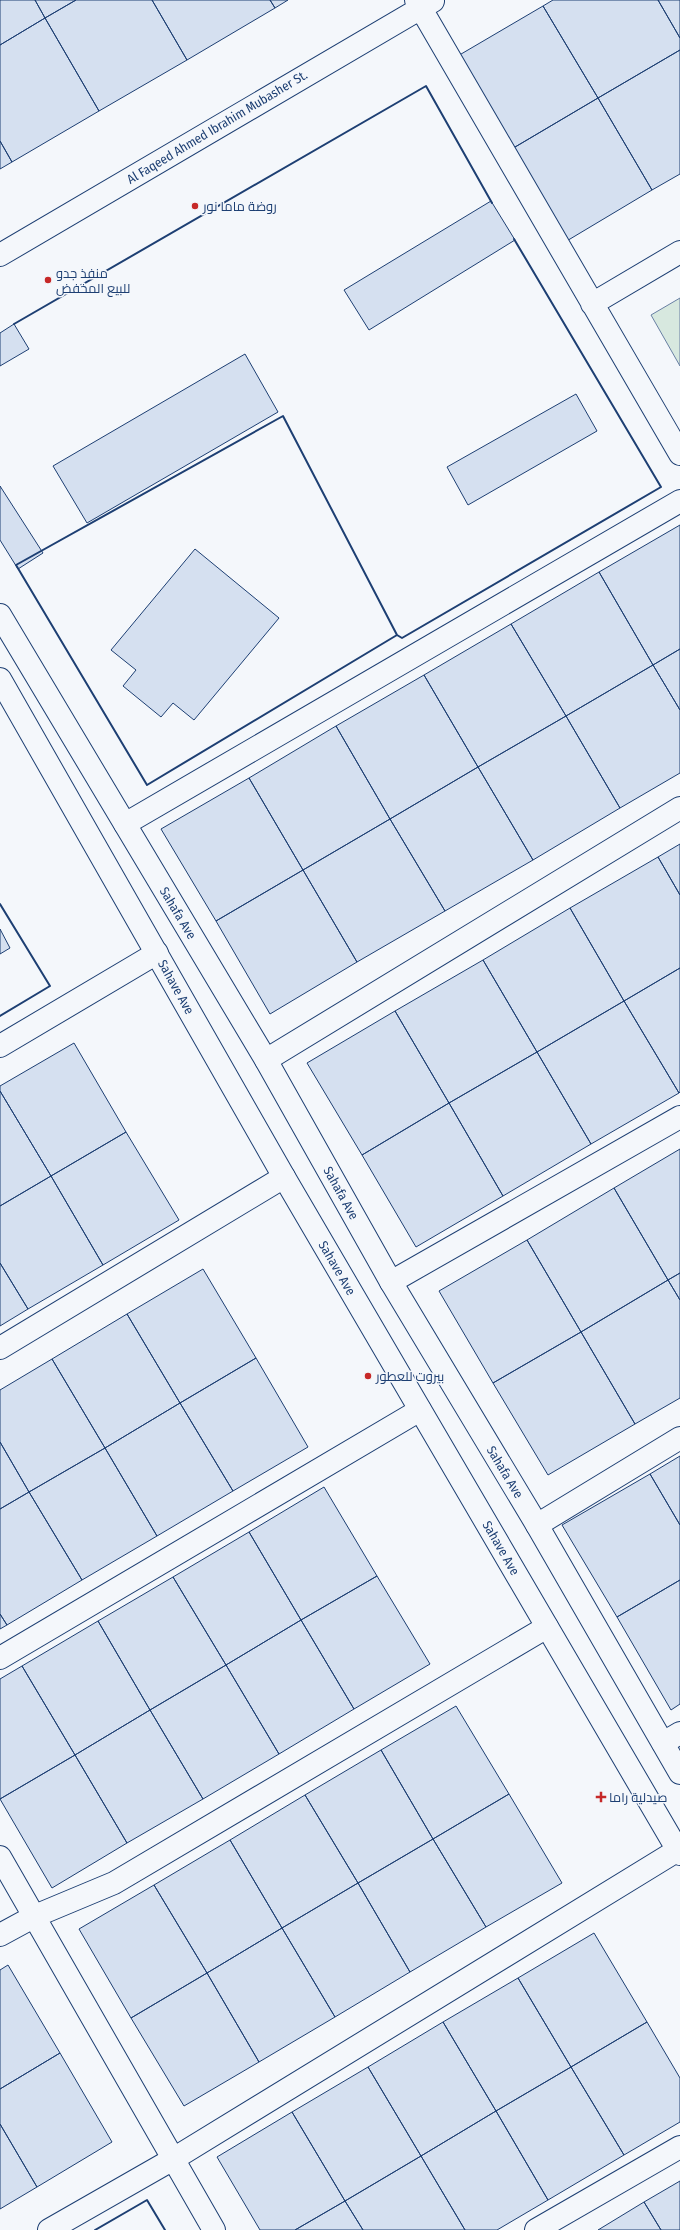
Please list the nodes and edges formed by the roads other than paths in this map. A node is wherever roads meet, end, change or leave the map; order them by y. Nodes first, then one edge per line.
1 (423, 2) edge
2 (680, 252) edge
3 (0, 255) edge
4 (592, 304) junction
5 (680, 454) edge
6 (680, 501) edge
7 (0, 615) edge
8 (0, 679) edge
9 (680, 808) edge
10 (125, 824) junction
11 (157, 952) junction
12 (0, 1046) edge
13 (266, 1060) junction
14 (680, 1117) edge
15 (284, 1177) junction
16 (391, 1282) junction
17 (0, 1348) edge
18 (420, 1410) junction
19 (680, 1438) edge
20 (537, 1525) junction
21 (547, 1626) junction
22 (0, 1658) edge
23 (671, 1738) edge
24 (680, 1773) edge
25 (679, 1852) edge
26 (0, 1857) edge
27 (35, 1916) junction
28 (0, 1935) edge
29 (680, 2148) edge
30 (174, 2158) junction
31 (49, 2230) edge
32 (214, 2230) edge
33 (536, 2230) edge

1 - 3 street, Al Faqeed Ahmed Ibrahim Mubasher St.
1 - 4 street
2 - 4 street
4 - 5 street
6 - 10 street
7 - 10 street, Sahafa Ave
8 - 11 street, Sahave Ave
9 - 13 street
10 - 13 street, Sahafa Ave
11 - 12 street
11 - 15 street, Sahave Ave
13 - 16 street, Sahafa Ave
14 - 16 street
15 - 17 street
15 - 18 street, Sahave Ave
16 - 20 street, Sahafa Ave
18 - 21 street, Sahave Ave
18 - 22 street
19 - 20 street
20 - 23 street, Sahafa Ave
21 - 25 street, Sahave Ave
21 - 27 street
23 - 24 street, Sahafa Ave
25 - 30 street
26 - 27 street
27 - 28 street
27 - 30 street
29 - 33 street
30 - 31 street
30 - 32 street

